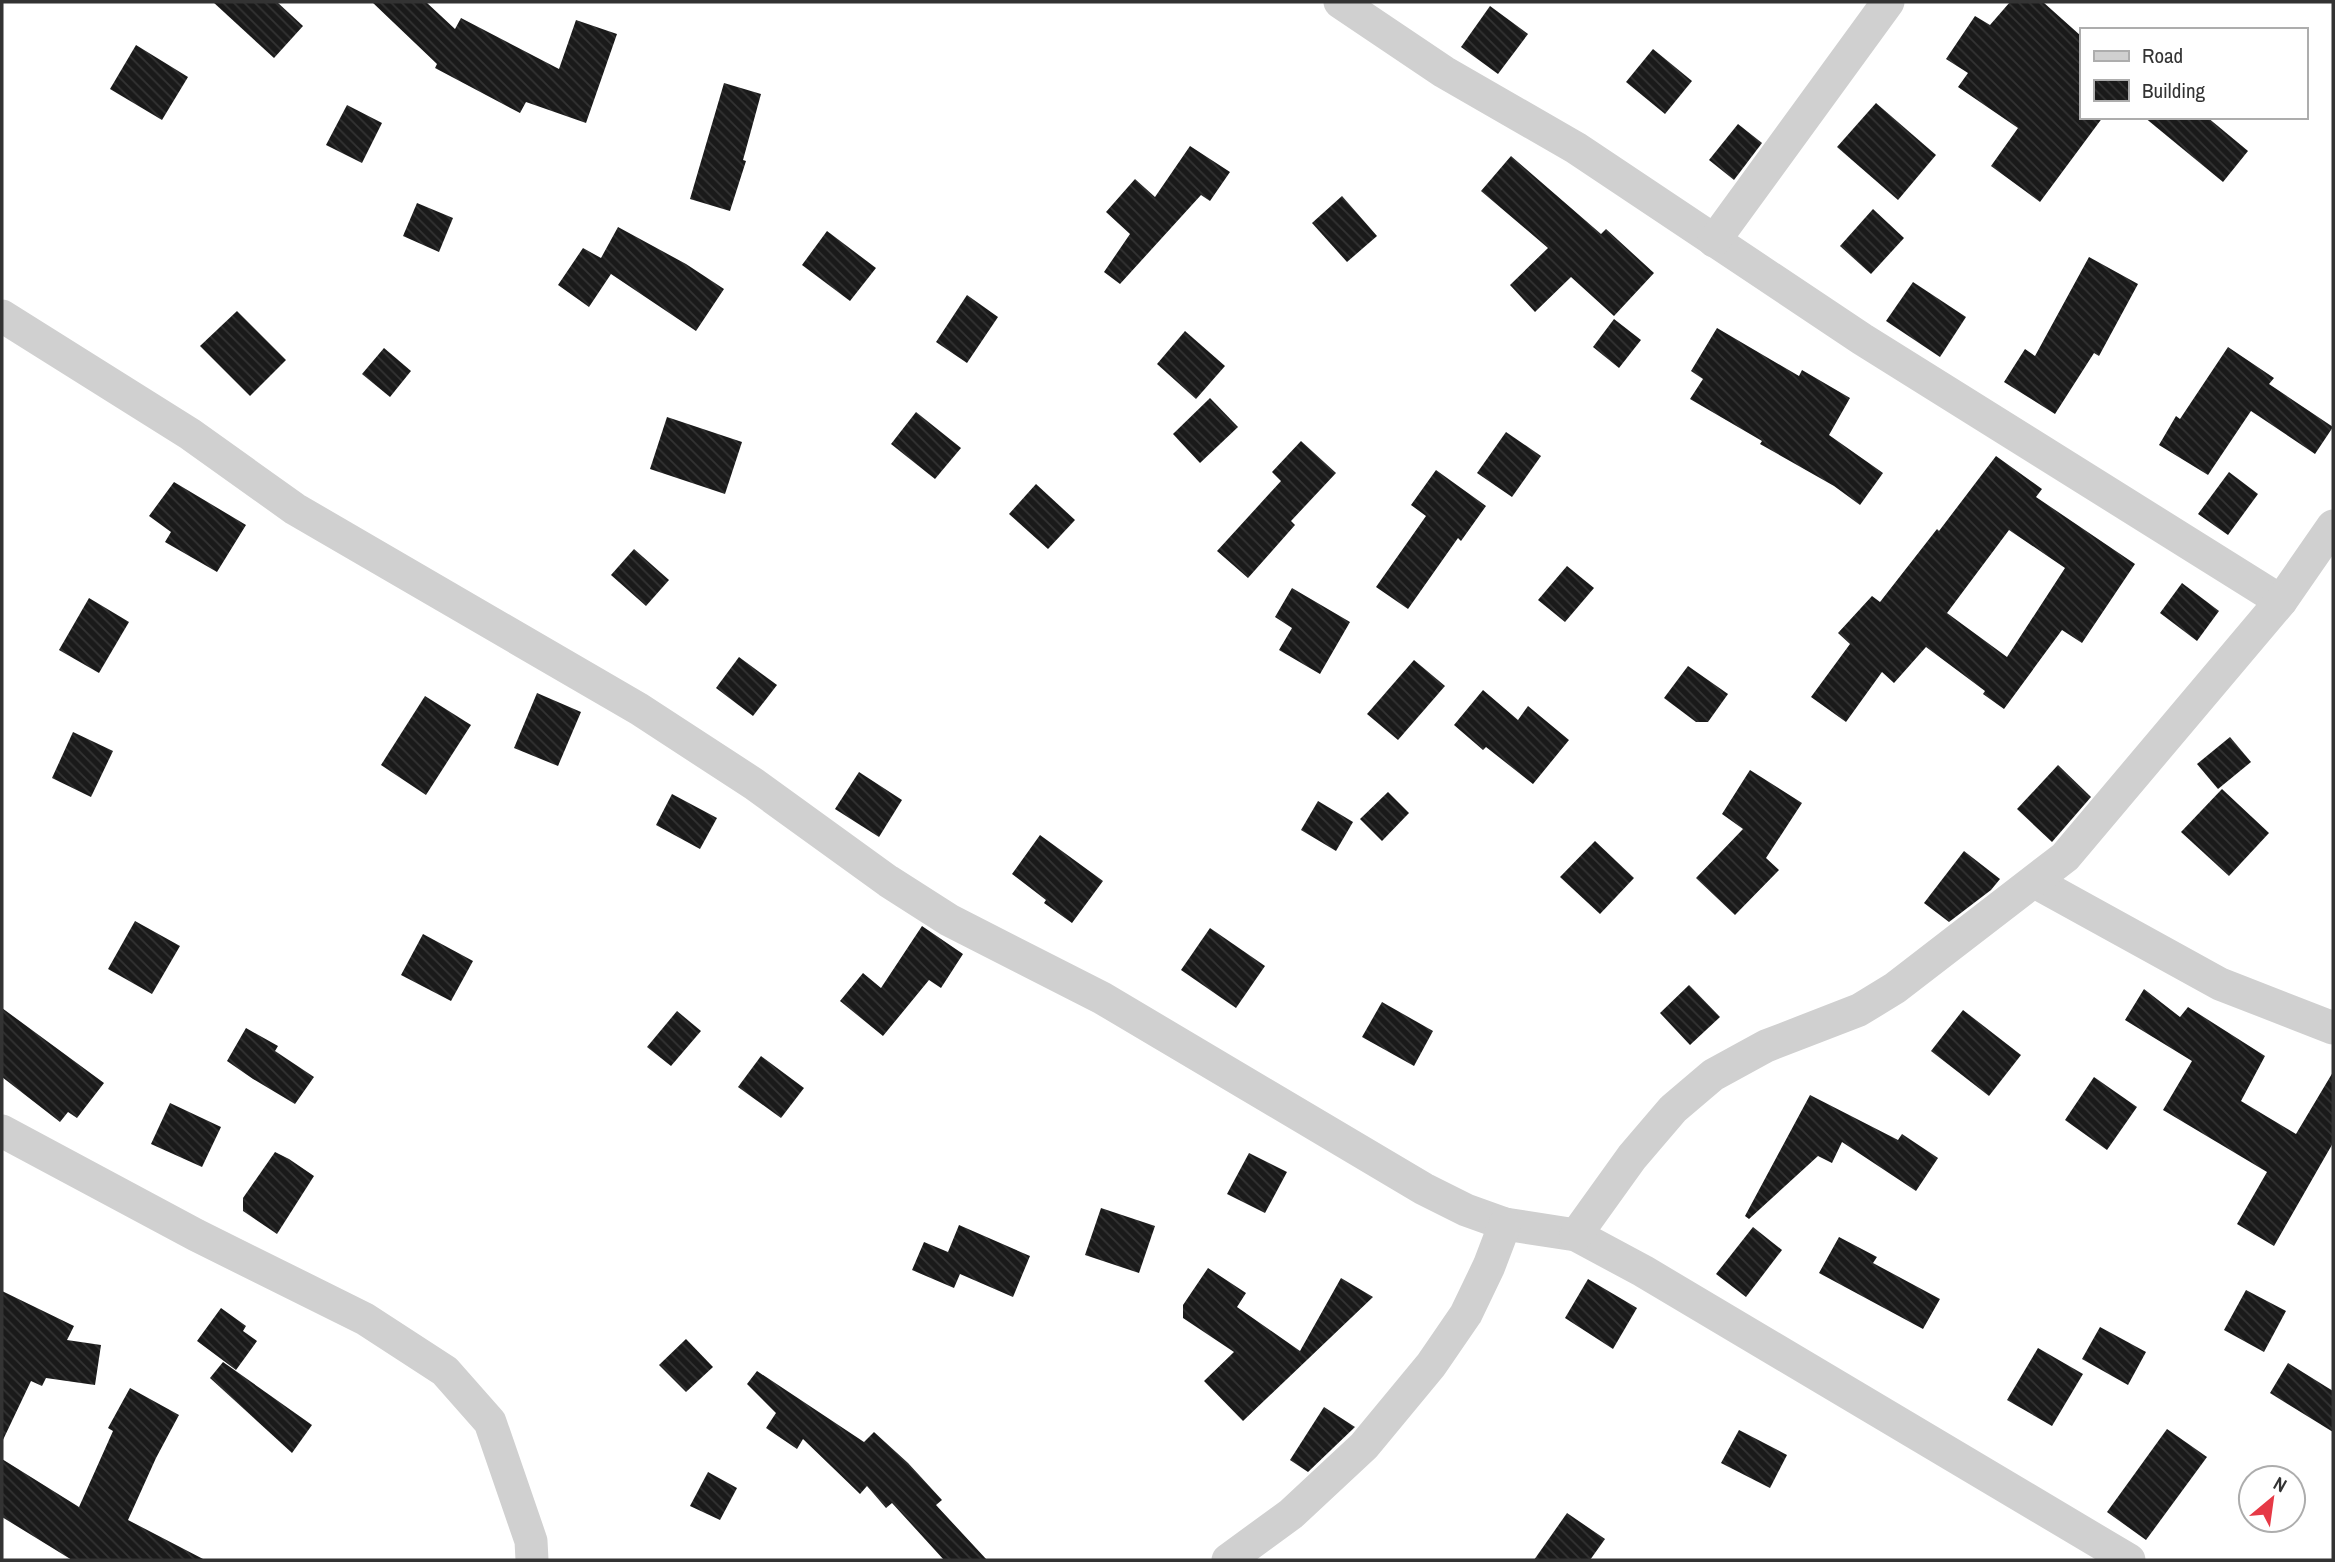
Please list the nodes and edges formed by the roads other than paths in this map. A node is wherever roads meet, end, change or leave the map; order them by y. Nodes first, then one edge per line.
1 (1340, 2) edge
2 (1888, 2) edge
3 (1714, 241) junction
4 (2, 316) edge
5 (2333, 526) edge
6 (2319, 568) edge
7 (2281, 601) junction
8 (2035, 883) junction
9 (2333, 1028) edge
10 (2, 1131) edge
11 (1505, 1224) junction
12 (1576, 1235) junction
13 (533, 1560) edge
14 (1228, 1560) edge
15 (2129, 1560) edge

1 - 3 street
2 - 3 street
3 - 7 street
4 - 11 street
5 - 6 street
6 - 7 street
7 - 8 street
8 - 9 street
8 - 12 street
10 - 13 street
11 - 12 street
11 - 14 street
12 - 15 street

